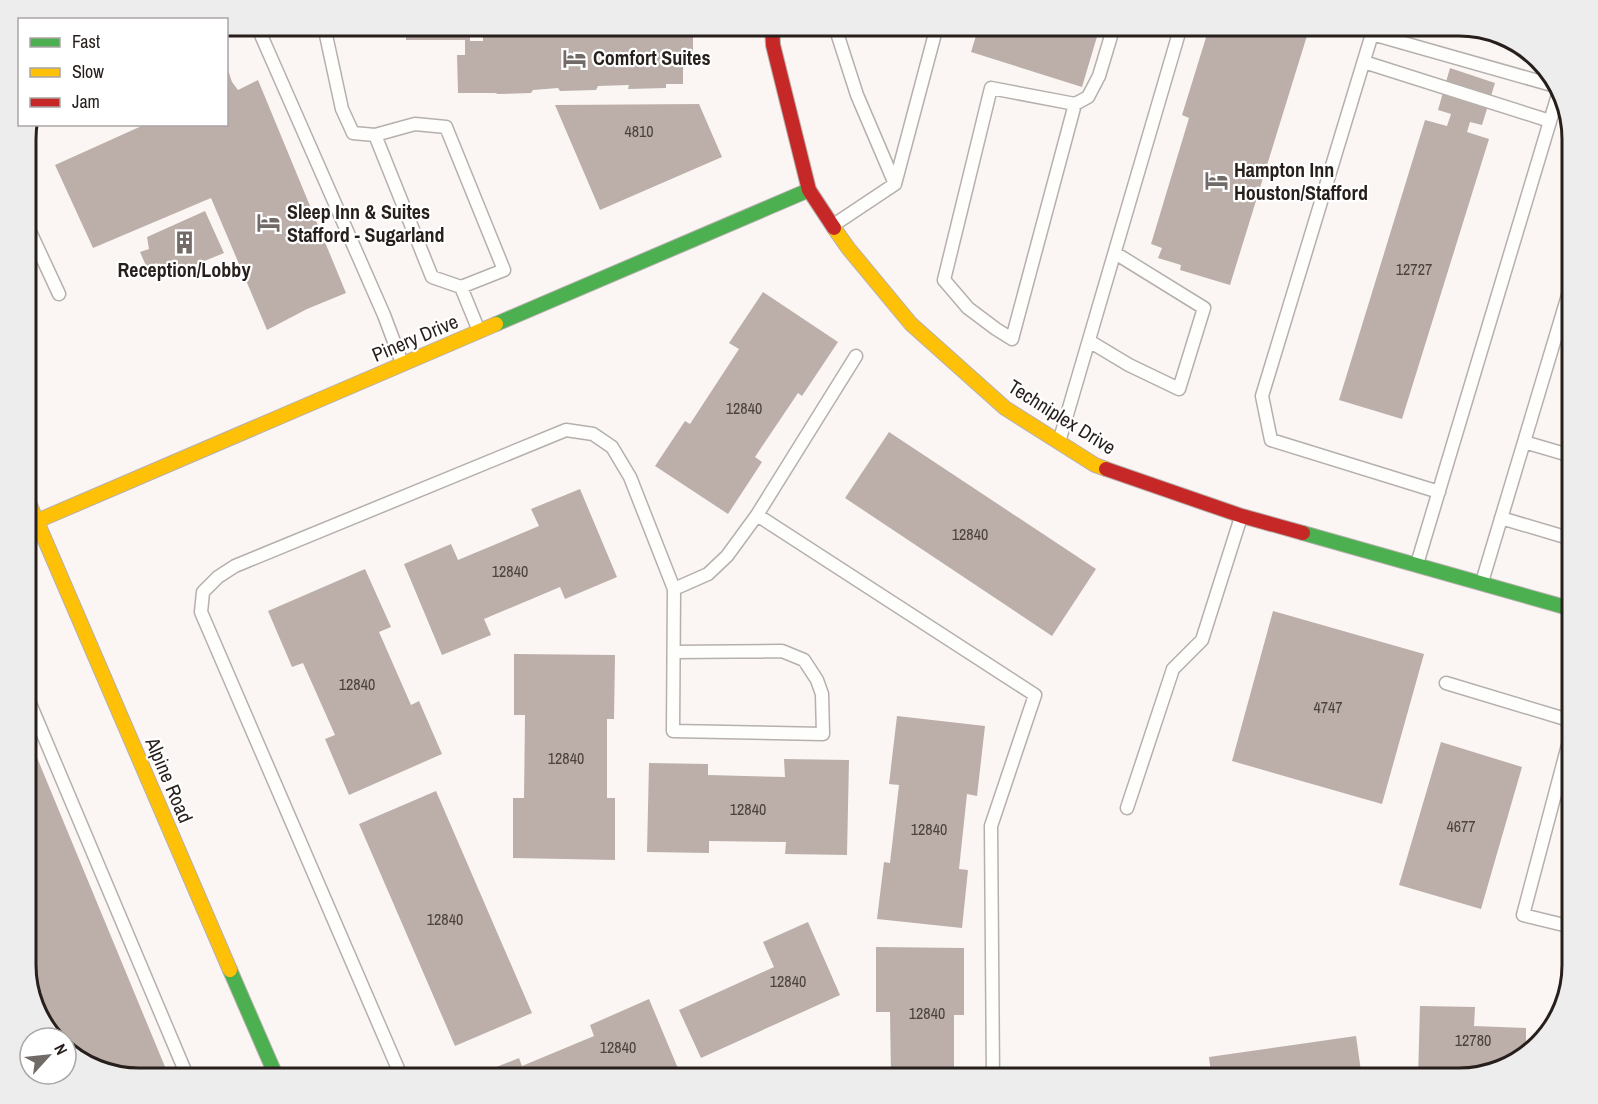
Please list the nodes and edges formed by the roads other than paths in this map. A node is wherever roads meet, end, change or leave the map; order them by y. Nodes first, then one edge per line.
1 (261, 36) edge
2 (326, 36) edge
3 (773, 36) edge
4 (838, 36) edge
5 (934, 36) edge
6 (1111, 36) edge
7 (1178, 36) edge
8 (1370, 36) edge
9 (1391, 36) edge
10 (1364, 62) junction
11 (1545, 83) edge
12 (1555, 102) edge
13 (1075, 104) junction
14 (1550, 121) junction
15 (375, 135) junction
16 (895, 184) junction
17 (809, 190) junction
18 (833, 225) junction
19 (36, 245) edge
20 (1114, 253) junction
21 (461, 287) junction
22 (59, 294) dead end
23 (1562, 315) edge
24 (479, 332) junction
25 (1089, 341) junction
26 (856, 356) dead end
27 (402, 364) junction
28 (1059, 442) junction
29 (1524, 442) junction
30 (1562, 453) edge
31 (1438, 492) junction
32 (758, 515) junction
33 (1242, 516) junction
34 (1501, 518) junction
35 (36, 522) edge
36 (36, 535) edge
37 (1562, 536) edge
38 (1417, 566) junction
39 (1481, 584) junction
40 (674, 589) junction
41 (1562, 606) edge
42 (674, 652) junction
43 (1446, 683) dead end
44 (36, 718) edge
45 (1562, 718) edge
46 (1562, 767) edge
47 (1127, 808) dead end
48 (1562, 925) edge
49 (184, 1068) edge
50 (272, 1068) edge
51 (398, 1068) edge
52 (993, 1068) edge

1 - 27 lane
2 - 15 lane
3 - 17 street, Techniplex Drive
4 - 16 lane
5 - 16 lane
6 - 13 lane
7 - 20 lane
8 - 10 lane
9 - 11 lane
10 - 14 lane
10 - 31 lane
12 - 14 lane
13 - 13 lane
14 - 31 lane
15 - 21 lane
15 - 21 lane
16 - 18 lane
17 - 18 street, Techniplex Drive
17 - 24 street, Pinery Drive
18 - 28 street, Techniplex Drive
19 - 22 lane
20 - 25 lane
20 - 25 lane
21 - 24 lane
23 - 29 lane
24 - 27 street, Pinery Drive
25 - 28 lane
26 - 32 lane
27 - 35 street, Pinery Drive
28 - 33 street, Techniplex Drive
29 - 30 lane
29 - 34 lane
31 - 38 lane
32 - 40 lane
32 - 52 lane
33 - 38 street, Techniplex Drive
33 - 47 lane
34 - 37 lane
34 - 39 lane
36 - 50 street, Alpine Road
38 - 39 street, Techniplex Drive
39 - 41 street, Techniplex Drive
40 - 42 lane
40 - 51 lane
42 - 42 lane
43 - 45 lane
44 - 49 lane
46 - 48 lane

